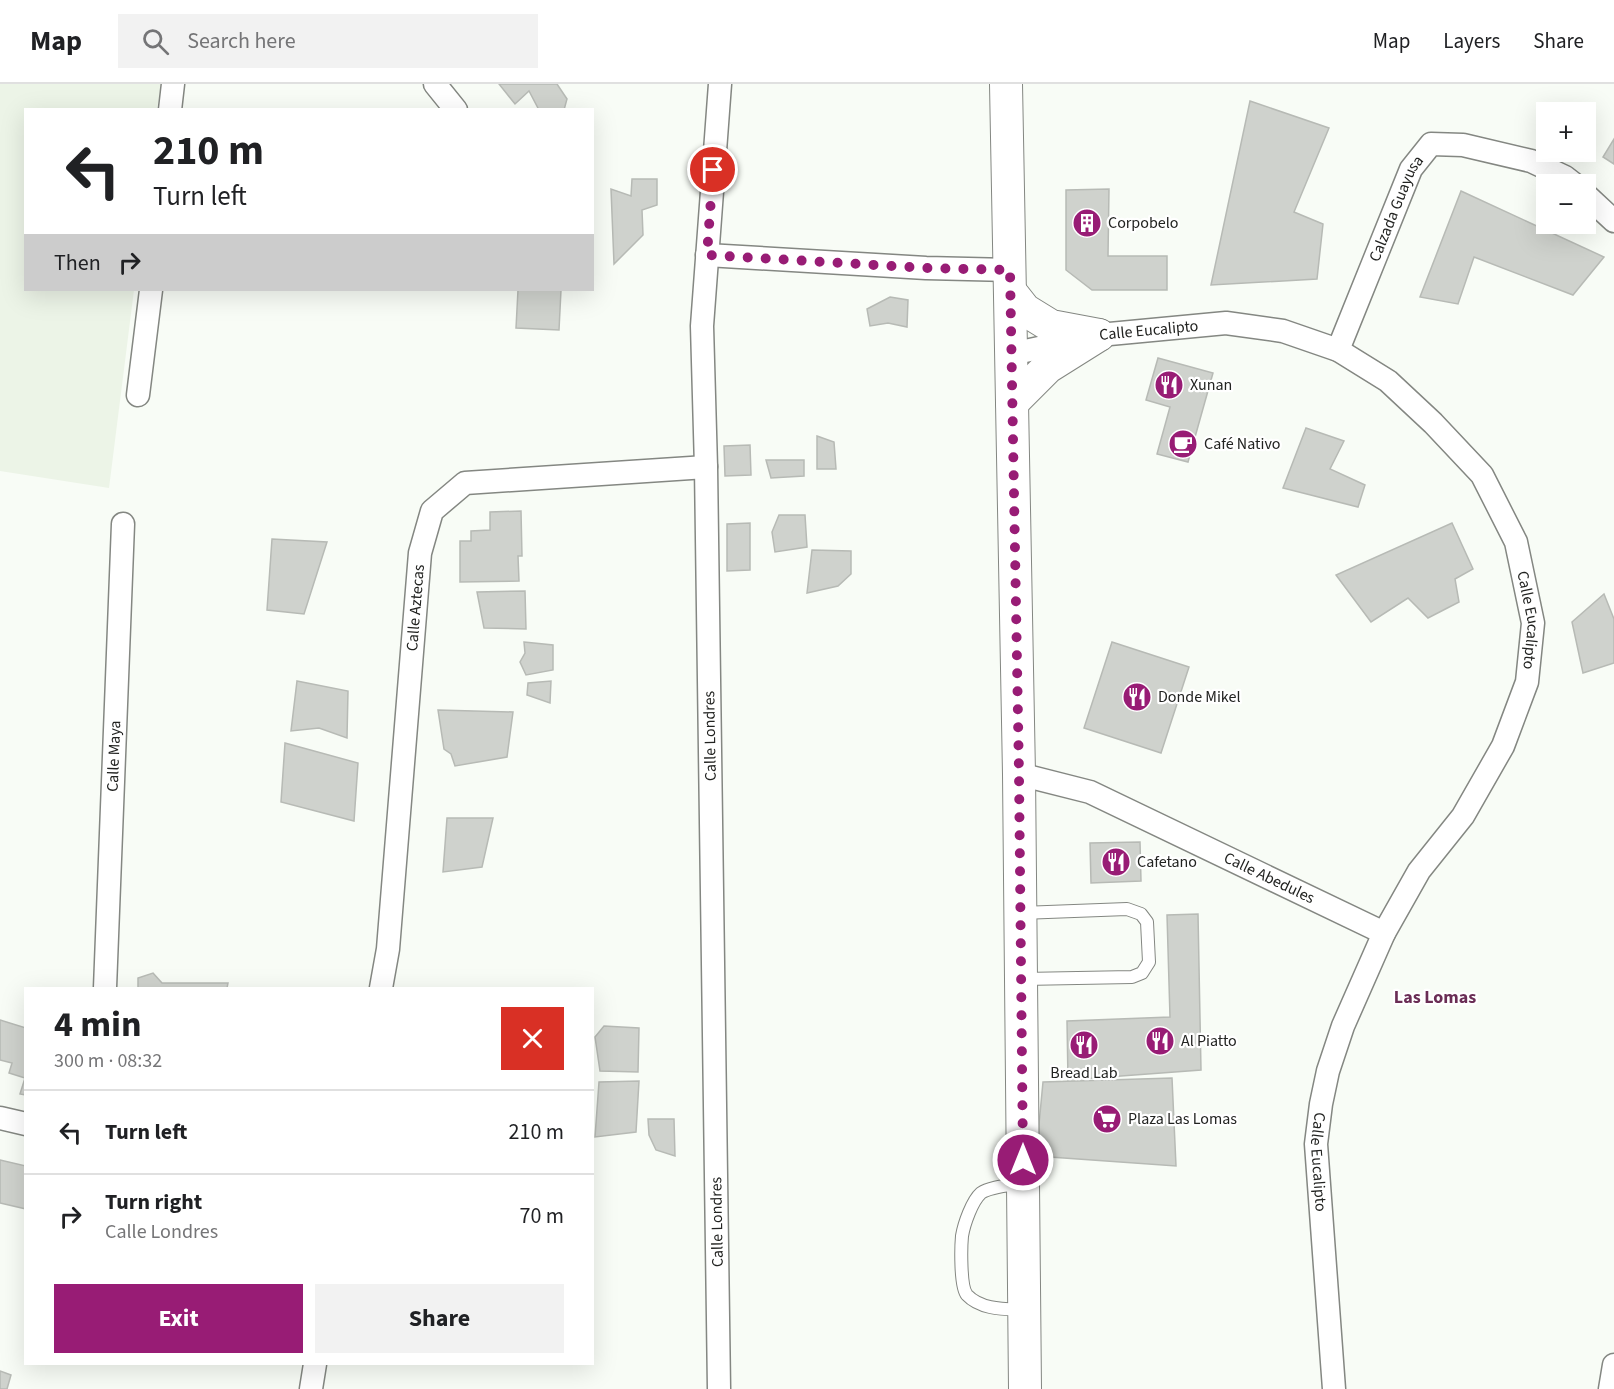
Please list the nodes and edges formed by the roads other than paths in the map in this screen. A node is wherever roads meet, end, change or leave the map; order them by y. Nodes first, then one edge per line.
1 (173, 84) edge
2 (435, 84) edge
3 (720, 84) edge
4 (1006, 84) edge
5 (170, 108) edge
6 (454, 108) edge
7 (1559, 174) edge
8 (1596, 204) edge
9 (1614, 221) edge
10 (707, 255) junction
11 (1010, 280) junction
12 (151, 291) edge
13 (1099, 335) junction
14 (1338, 350) junction
15 (1011, 354) junction
16 (138, 395) dead end
17 (1012, 403) junction
18 (706, 467) junction
19 (123, 524) dead end
20 (1019, 774) junction
21 (1020, 913) junction
22 (1384, 933) junction
23 (1021, 979) junction
24 (105, 987) edge
25 (381, 987) edge
26 (0, 1118) edge
27 (24, 1124) edge
28 (1023, 1183) junction
29 (1024, 1310) junction
30 (315, 1365) edge
31 (1614, 1365) edge
32 (310, 1389) edge
33 (719, 1389) edge
34 (1025, 1389) edge
35 (1334, 1389) edge
36 (1610, 1389) edge

1 - 5 street
2 - 6 street
3 - 10 street, Calle Londres
4 - 11 street
7 - 14 street, Calzada Guayusa
8 - 9 street
10 - 11 street
10 - 18 street, Calle Londres
11 - 13 street
11 - 15 street
12 - 16 street
13 - 14 street, Calle Eucalipto
13 - 15 street, Calle Eucalipto
13 - 17 street
14 - 22 street, Calle Eucalipto
15 - 17 street
17 - 20 street
18 - 25 street, Calle Aztecas
18 - 33 street, Calle Londres
19 - 24 street, Calle Maya
20 - 21 street
20 - 22 street, Calle Abedules
21 - 23 street
21 - 23 lane
22 - 35 street, Calle Eucalipto
23 - 28 street
26 - 27 street
28 - 29 street
28 - 29 lane
29 - 34 street
30 - 32 street
31 - 36 street

